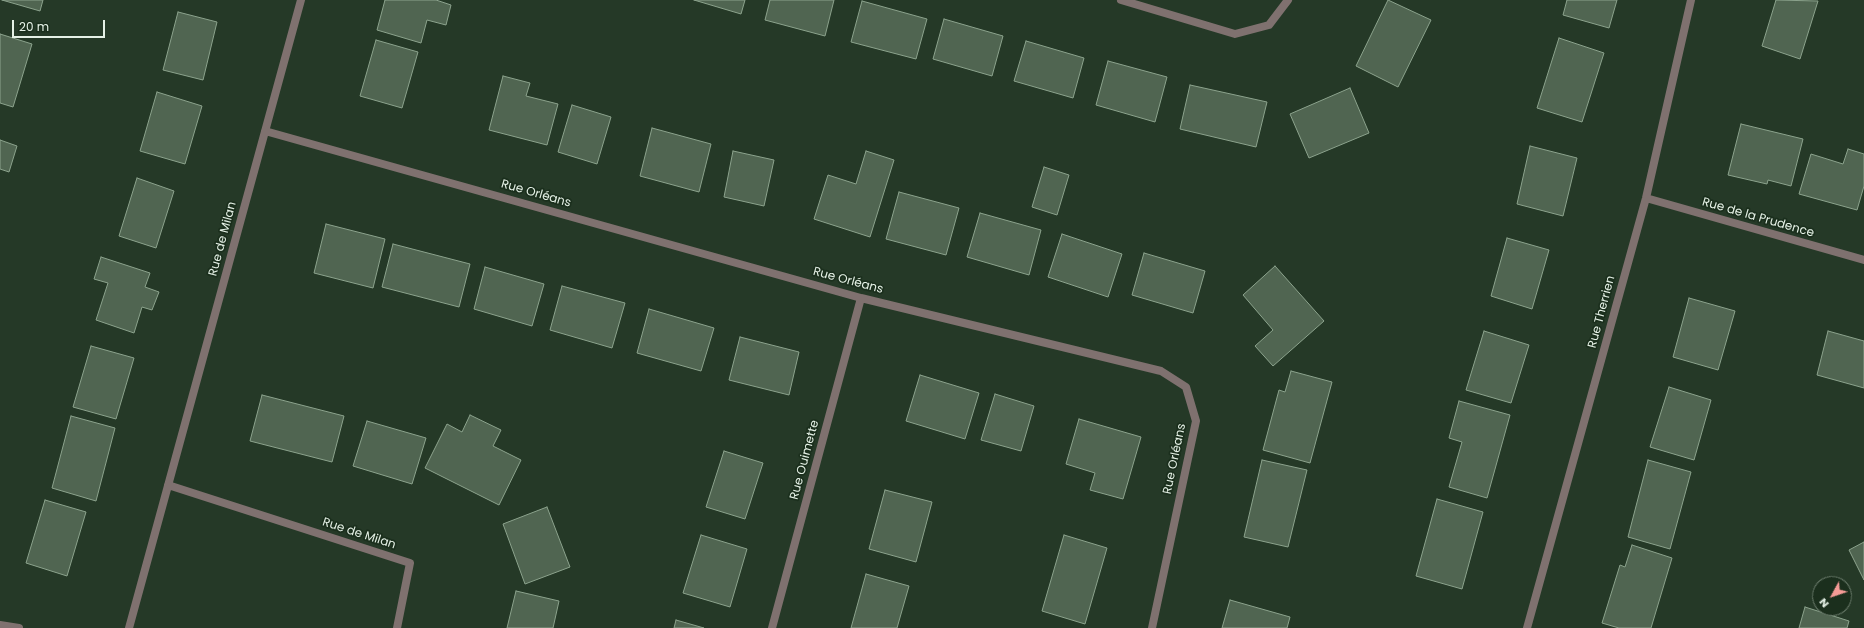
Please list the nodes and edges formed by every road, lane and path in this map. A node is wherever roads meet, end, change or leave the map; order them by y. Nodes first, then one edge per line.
1 (301, 0) edge
2 (1121, 0) edge
3 (1288, 0) edge
4 (1691, 0) edge
5 (265, 131) junction
6 (1646, 198) junction
7 (1864, 260) edge
8 (861, 298) junction
9 (168, 485) junction
10 (0, 625) edge
11 (19, 628) edge
12 (129, 628) edge
13 (397, 628) edge
14 (772, 628) edge
15 (1152, 628) edge
16 (1527, 628) edge

1 - 5 street, Rue de Milan
2 - 3 street
4 - 6 street, Rue Therrien
5 - 8 street, Rue Orléans
5 - 9 street, Rue de Milan
6 - 7 street, Rue de la Prudence
6 - 16 street, Rue Therrien
8 - 14 street, Rue Ouimette
8 - 15 street, Rue Orléans
9 - 12 street, Rue de Milan
9 - 13 street, Rue de Milan
10 - 11 street

